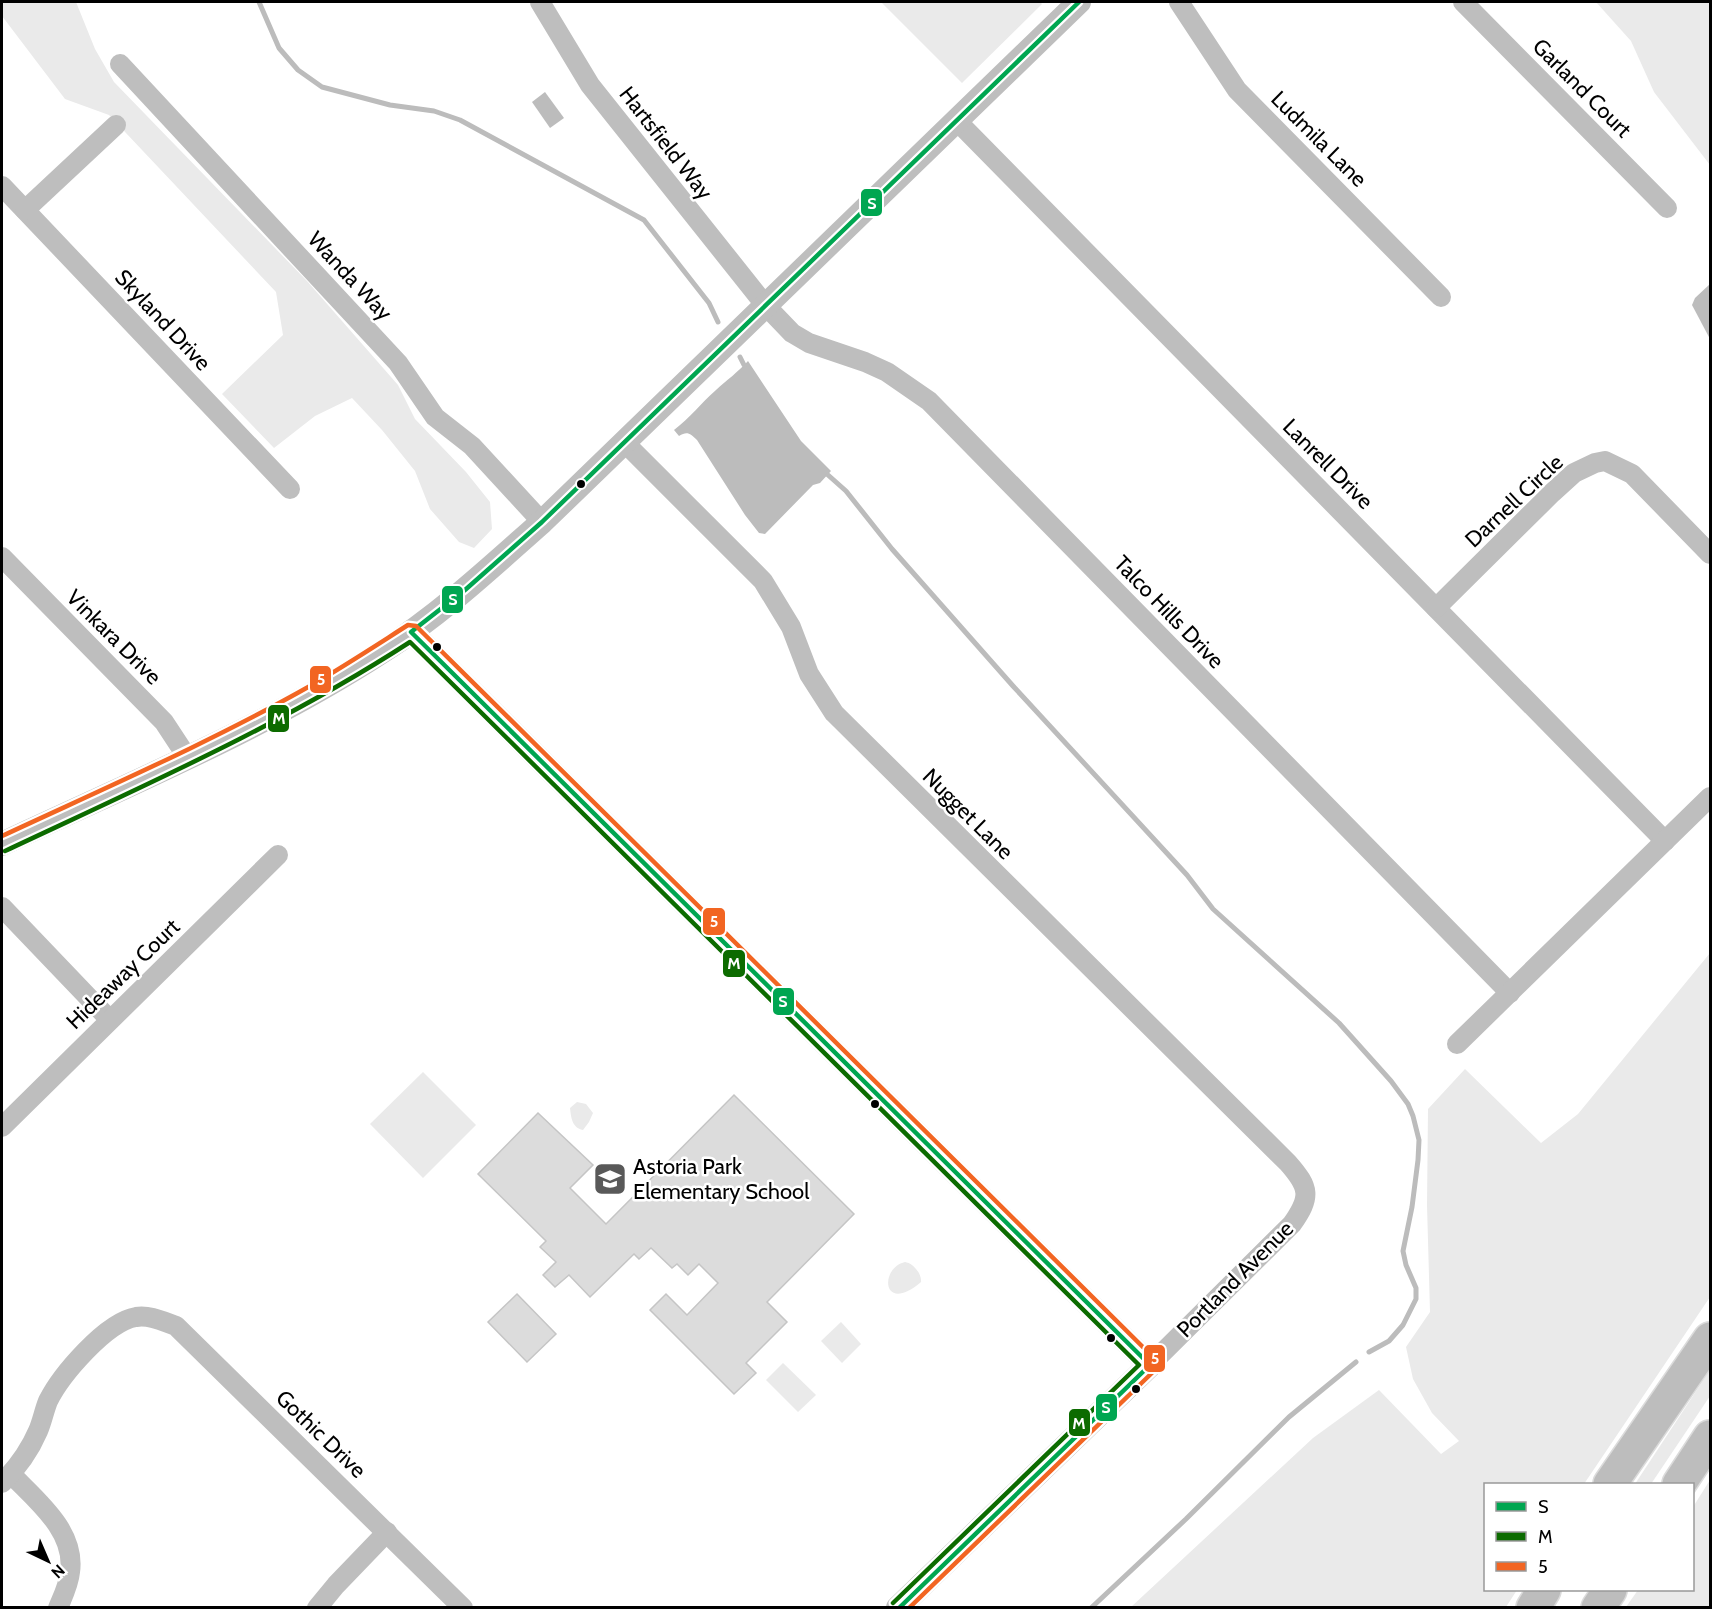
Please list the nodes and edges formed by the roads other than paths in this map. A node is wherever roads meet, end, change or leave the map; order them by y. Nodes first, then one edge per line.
1 (540, 2) edge
2 (1079, 2) edge
3 (1179, 2) edge
4 (1463, 2) edge
5 (120, 64) dead end
6 (957, 121) junction
7 (116, 125) dead end
8 (2, 186) edge
9 (1667, 208) dead end
10 (26, 210) junction
11 (1441, 297) dead end
12 (766, 306) junction
13 (625, 443) junction
14 (290, 489) dead end
15 (542, 522) junction
16 (1710, 554) edge
17 (2, 557) edge
18 (1436, 608) junction
19 (411, 632) junction
20 (187, 757) junction
21 (1710, 796) edge
22 (1665, 841) junction
23 (2, 844) edge
24 (278, 855) dead end
25 (2, 907) edge
26 (1510, 993) junction
27 (110, 1020) junction
28 (1457, 1044) dead end
29 (2, 1127) edge
30 (1306, 1197) joint
31 (1710, 1339) edge
32 (1150, 1365) junction
33 (1710, 1437) edge
34 (6, 1479) edge
35 (1611, 1483) edge
36 (1680, 1483) edge
37 (387, 1532) junction
38 (1543, 1591) edge
39 (1609, 1591) edge
40 (58, 1608) edge
41 (317, 1608) edge
42 (464, 1608) edge
43 (898, 1608) edge
44 (1533, 1608) edge
45 (1598, 1608) edge

1 - 12 street, Hartsfield Way
2 - 6 street
3 - 11 street, Ludmila Lane
4 - 9 street, Garland Court
5 - 15 street, Wanda Way
6 - 12 street
6 - 18 street, Lanrell Drive
7 - 10 street
8 - 10 street, Skyland Drive
10 - 14 street, Skyland Drive
12 - 13 street
12 - 26 street, Talco Hills Drive
13 - 15 street
13 - 30 street, Nugget Lane
15 - 19 street
16 - 18 street, Darnell Circle
17 - 20 street, Vinkara Drive
18 - 22 street, Lanrell Drive
19 - 20 street
19 - 32 street
20 - 23 street
21 - 22 street
22 - 26 street
24 - 27 street, Hideaway Court
25 - 27 street
26 - 28 street
27 - 29 street, Hideaway Court
30 - 32 street, Portland Avenue
31 - 35 highway
32 - 43 street, Portland Avenue
33 - 36 highway
34 - 37 street, Gothic Drive
34 - 40 street
37 - 41 street
37 - 42 street, Gothic Drive
38 - 44 highway
39 - 45 highway

